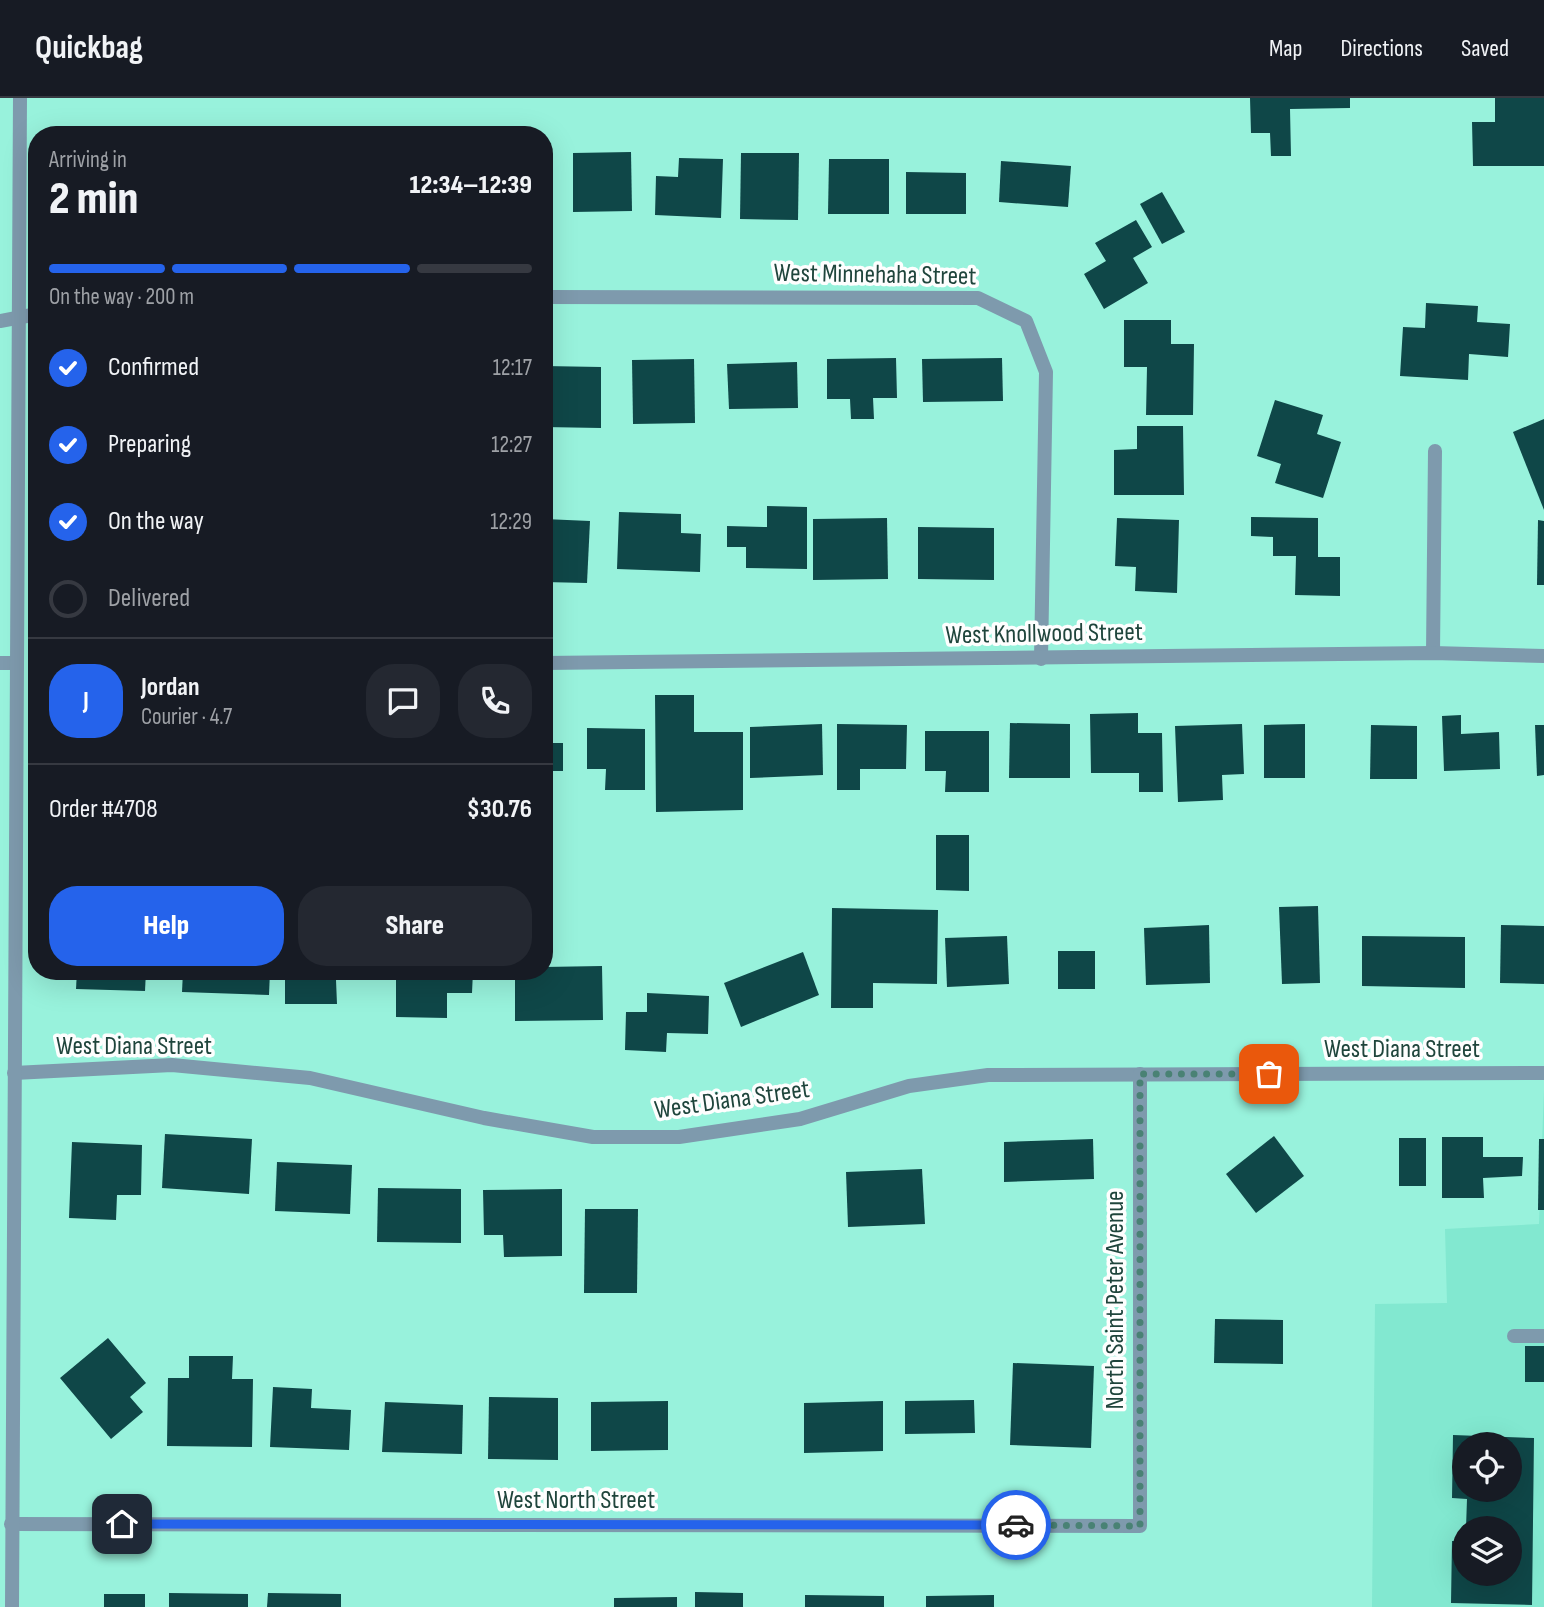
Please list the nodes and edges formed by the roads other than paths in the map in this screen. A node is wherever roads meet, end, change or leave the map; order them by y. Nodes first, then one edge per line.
1 (20, 98) edge
2 (553, 297) edge
3 (28, 316) edge
4 (21, 317) junction
5 (0, 321) edge
6 (1435, 451) dead end
7 (1433, 653) junction
8 (1544, 656) edge
9 (1041, 659) junction
10 (0, 663) edge
11 (16, 663) junction
12 (553, 663) edge
13 (14, 1073) junction
14 (1544, 1073) edge
15 (1140, 1074) junction
16 (1514, 1336) dead end
17 (1544, 1336) edge
18 (12, 1524) junction
19 (1140, 1526) joint
20 (12, 1607) edge

1 - 4 street
2 - 9 street, West Minnehaha Street
3 - 4 street
4 - 5 street
4 - 11 street
6 - 7 street
7 - 8 street, West Knollwood Street
7 - 9 street, West Knollwood Street
9 - 12 street, West Knollwood Street
10 - 11 street
11 - 13 street
13 - 15 street, West Diana Street
13 - 18 street
14 - 15 street, West Diana Street
15 - 19 street, North Saint Peter Avenue
16 - 17 street
18 - 19 street, West North Street
18 - 20 street

